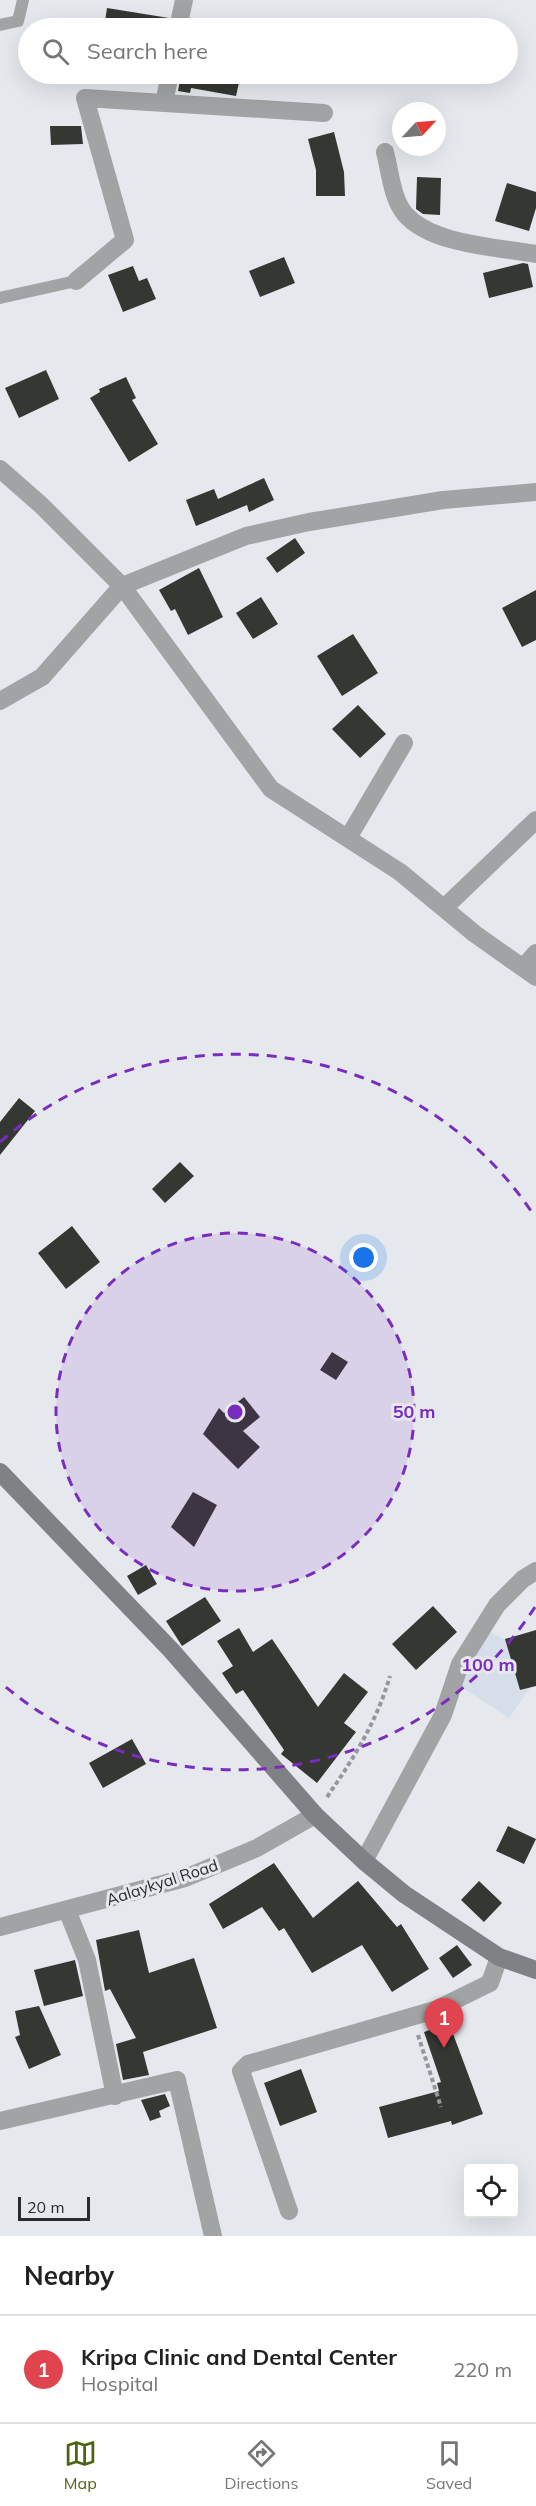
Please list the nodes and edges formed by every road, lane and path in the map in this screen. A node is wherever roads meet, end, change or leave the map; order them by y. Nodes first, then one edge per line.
1 (23, 0) edge
2 (184, 0) edge
3 (19, 18) edge
4 (180, 18) edge
5 (18, 21) edge
6 (0, 25) edge
7 (168, 84) edge
8 (164, 103) junction
9 (324, 113) dead end
10 (386, 152) dead end
11 (536, 254) edge
12 (76, 281) joint
13 (0, 298) edge
14 (0, 469) edge
15 (536, 492) edge
16 (122, 586) junction
17 (0, 701) edge
18 (404, 743) dead end
19 (536, 820) edge
20 (348, 838) junction
21 (444, 908) junction
22 (536, 953) edge
23 (529, 973) edge
24 (0, 1472) edge
25 (536, 1571) edge
26 (390, 1676) dead end
27 (315, 1815) junction
28 (364, 1861) junction
29 (67, 1910) junction
30 (0, 1927) edge
31 (499, 1957) junction
32 (536, 1971) edge
33 (406, 2018) junction
34 (115, 2096) junction
35 (441, 2107) dead end
36 (0, 2121) edge
37 (289, 2211) dead end
38 (213, 2236) edge

1 - 3 lane
2 - 4 street
5 - 6 lane
7 - 8 street
8 - 9 street
8 - 12 street
10 - 11 street
12 - 13 lane
14 - 16 street
15 - 16 street
16 - 17 street
16 - 20 street
18 - 20 street
19 - 21 street
20 - 21 street
21 - 23 street
22 - 23 street
24 - 27 main road
25 - 28 street
26 - 27 path
27 - 28 main road
27 - 29 street, Aalaykyal Road
28 - 31 main road
29 - 30 street, Aalaykyal Road
29 - 34 street
31 - 32 main road
31 - 33 street
33 - 35 path
33 - 37 street
34 - 36 street
34 - 38 street

